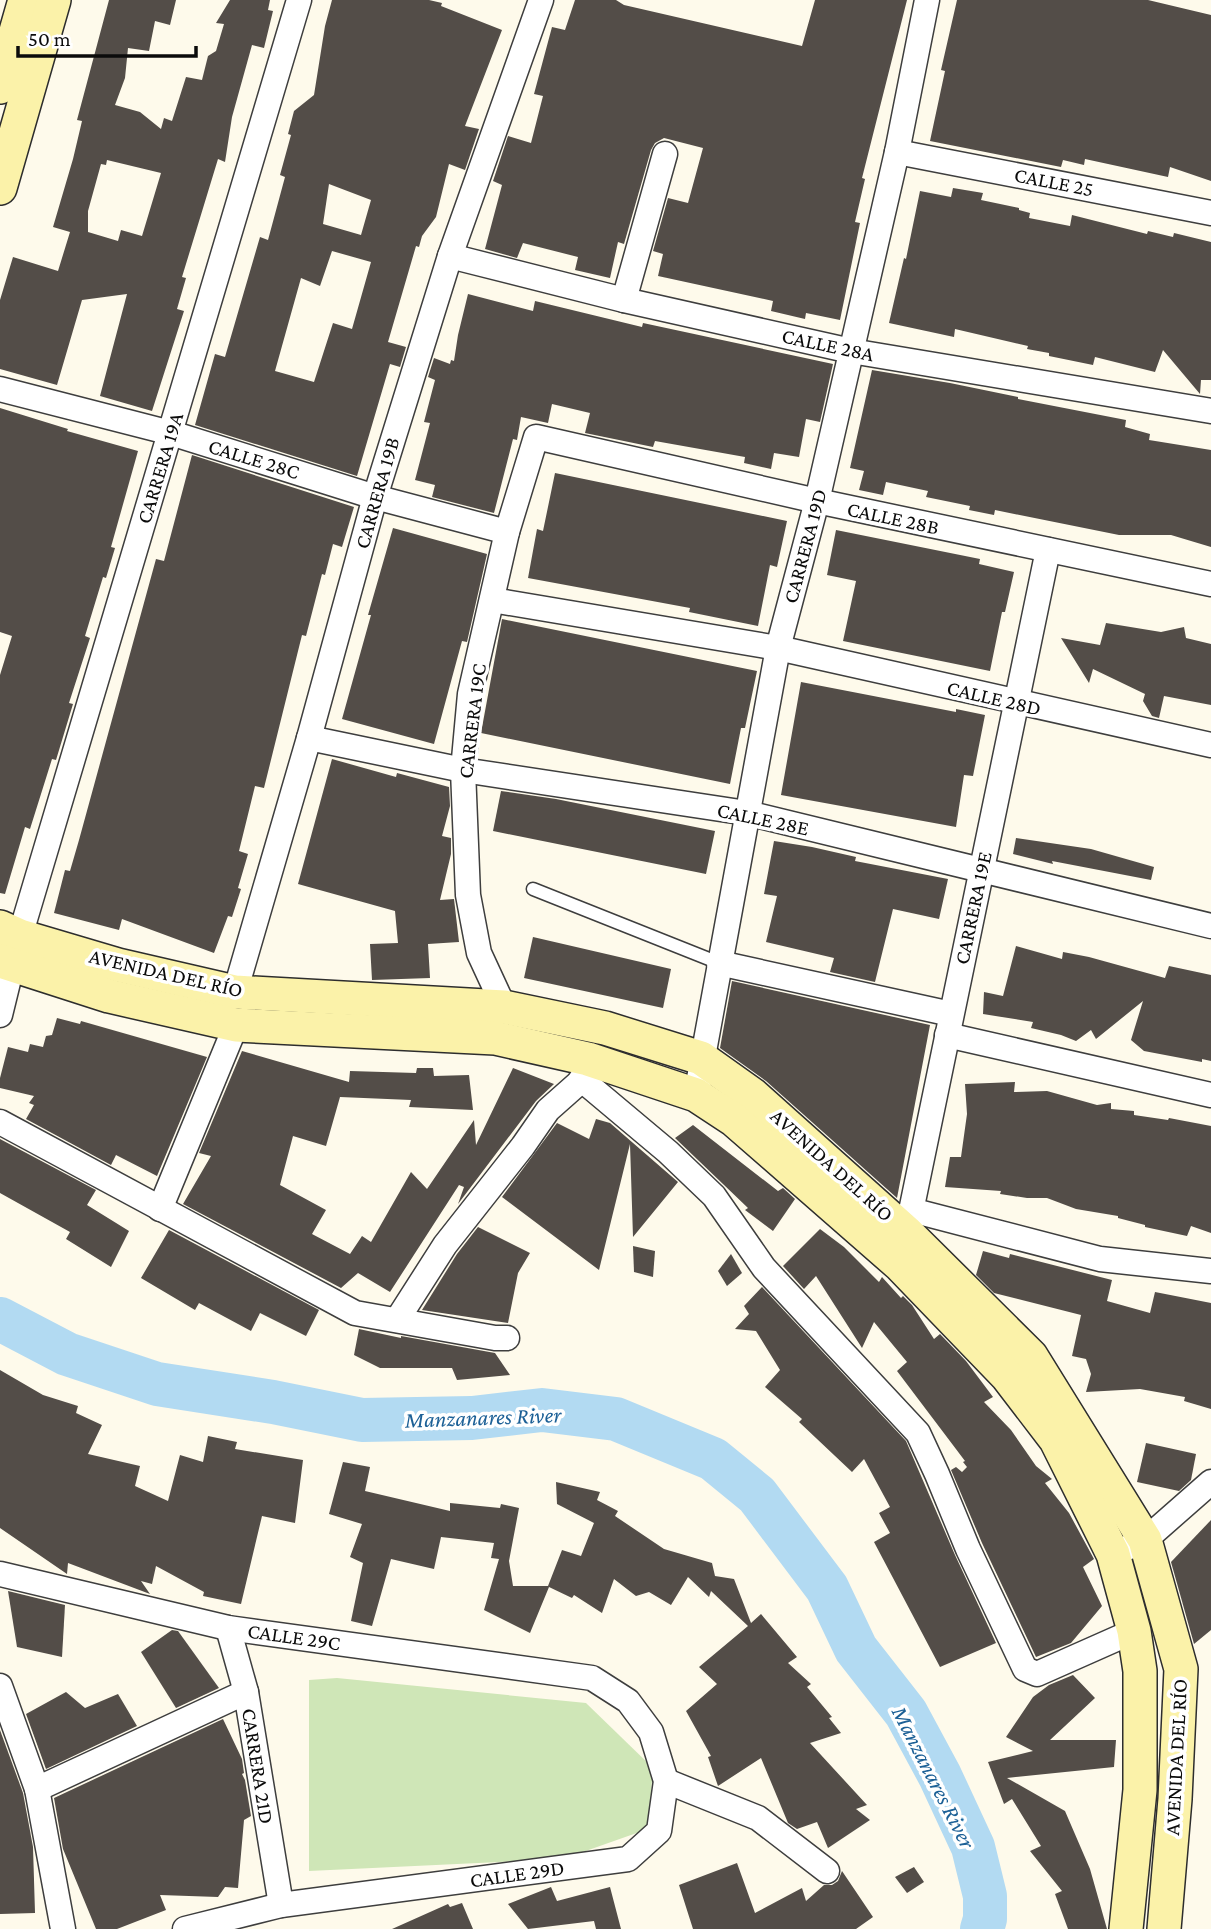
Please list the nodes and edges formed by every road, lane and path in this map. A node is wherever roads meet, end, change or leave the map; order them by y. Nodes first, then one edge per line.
1 (24, 0) edge
2 (54, 0) edge
3 (299, 0) edge
4 (927, 0) edge
5 (537, 1) edge
6 (0, 87) edge
7 (897, 152) junction
8 (665, 154) dead end
9 (0, 188) edge
10 (1211, 213) edge
11 (450, 256) junction
12 (624, 300) junction
13 (851, 351) junction
14 (0, 389) edge
15 (1211, 411) edge
16 (171, 433) junction
17 (536, 437) joint
18 (375, 497) junction
19 (817, 501) junction
20 (508, 532) junction
21 (1048, 550) junction
22 (1211, 584) edge
23 (492, 600) junction
24 (778, 649) junction
25 (1016, 703) junction
26 (309, 738) junction
27 (1211, 745) edge
28 (463, 769) junction
29 (747, 813) junction
30 (981, 870) junction
31 (533, 888) dead end
32 (1211, 926) edge
33 (8, 948) edge
34 (719, 963) junction
35 (235, 992) junction
36 (504, 1007) junction
37 (0, 1015) edge
38 (949, 1024) junction
39 (236, 1025) junction
40 (701, 1058) junction
41 (591, 1071) junction
42 (696, 1095) junction
43 (1211, 1096) edge
44 (0, 1122) edge
45 (160, 1209) junction
46 (908, 1221) junction
47 (900, 1265) junction
48 (1211, 1271) edge
49 (397, 1320) junction
50 (507, 1338) dead end
51 (1211, 1482) edge
52 (1145, 1539) junction
53 (1113, 1554) junction
54 (0, 1574) edge
55 (228, 1628) junction
56 (1134, 1630) junction
57 (592, 1678) joint
58 (0, 1686) edge
59 (246, 1692) junction
60 (666, 1781) junction
61 (37, 1790) junction
62 (827, 1871) dead end
63 (281, 1905) junction
64 (63, 1929) edge
65 (185, 1929) edge
66 (1126, 1929) edge
67 (1164, 1929) edge

1 - 6 main road
2 - 9 main road
3 - 16 street, CARRERA 19A
4 - 7 street, CARRERA 19D
5 - 11 street, CARRERA 19B
7 - 10 street, CALLE 25
7 - 13 street, CARRERA 19D
8 - 12 street
11 - 12 street, CALLE 28A
11 - 18 street, CARRERA 19B
12 - 13 street, CALLE 28A
13 - 15 street, CALLE 28A
13 - 19 street, CARRERA 19D
14 - 16 street, CALLE 28C
16 - 18 street, CALLE 28C
16 - 33 street, CARRERA 19A
17 - 19 street, CALLE 28B
17 - 20 street, CARRERA 19C
18 - 20 street, CALLE 28C
18 - 26 street, CARRERA 19B
19 - 21 street, CALLE 28B
19 - 24 street, CARRERA 19D
20 - 23 street, CARRERA 19C
21 - 22 street, CALLE 28B
21 - 25 street, CARRERA 19E
23 - 24 street, CALLE 28D
23 - 28 street, CARRERA 19C
24 - 25 street, CALLE 28D
24 - 29 street, CARRERA 19D
25 - 27 street, CALLE 28D
25 - 30 street, CARRERA 19E
26 - 28 street, CALLE 28E
26 - 35 street, CARRERA 19B
28 - 29 street, CALLE 28E
28 - 36 street, CARRERA 19C
29 - 30 street, CALLE 28E
29 - 34 street, CARRERA 19D
30 - 32 street, CALLE 28E
30 - 38 street, CARRERA 19E
31 - 34 lane
33 - 35 main road, AVENIDA DEL RÍO
33 - 37 street, CARRERA 19A
33 - 39 main road, AVENIDA DEL RÍO
34 - 38 street
34 - 40 street, CARRERA 19D
35 - 36 main road, AVENIDA DEL RÍO
36 - 40 main road, AVENIDA DEL RÍO
38 - 43 street
38 - 46 street, CARRERA 19E
39 - 41 main road, AVENIDA DEL RÍO
39 - 45 street
40 - 42 street, CARRERA 19D
40 - 46 main road, AVENIDA DEL RÍO
41 - 42 main road, AVENIDA DEL RÍO
41 - 49 street
41 - 56 street
42 - 47 main road, AVENIDA DEL RÍO
44 - 45 street
45 - 49 street
46 - 47 street, CARRERA 19E
46 - 48 street
46 - 52 main road, AVENIDA DEL RÍO
47 - 53 main road, AVENIDA DEL RÍO
49 - 50 street
51 - 52 street
52 - 53 street
52 - 67 main road, AVENIDA DEL RÍO
53 - 56 main road, AVENIDA DEL RÍO
54 - 55 street, CALLE 29C
55 - 57 street, CALLE 29C
55 - 59 street, CARRERA 21D
56 - 66 main road, AVENIDA DEL RÍO
57 - 60 street, CALLE 29D
58 - 61 street
59 - 61 street
59 - 63 street, CARRERA 21D
60 - 62 street
60 - 63 street, CALLE 29D
61 - 64 street
63 - 65 street, CALLE 29D

